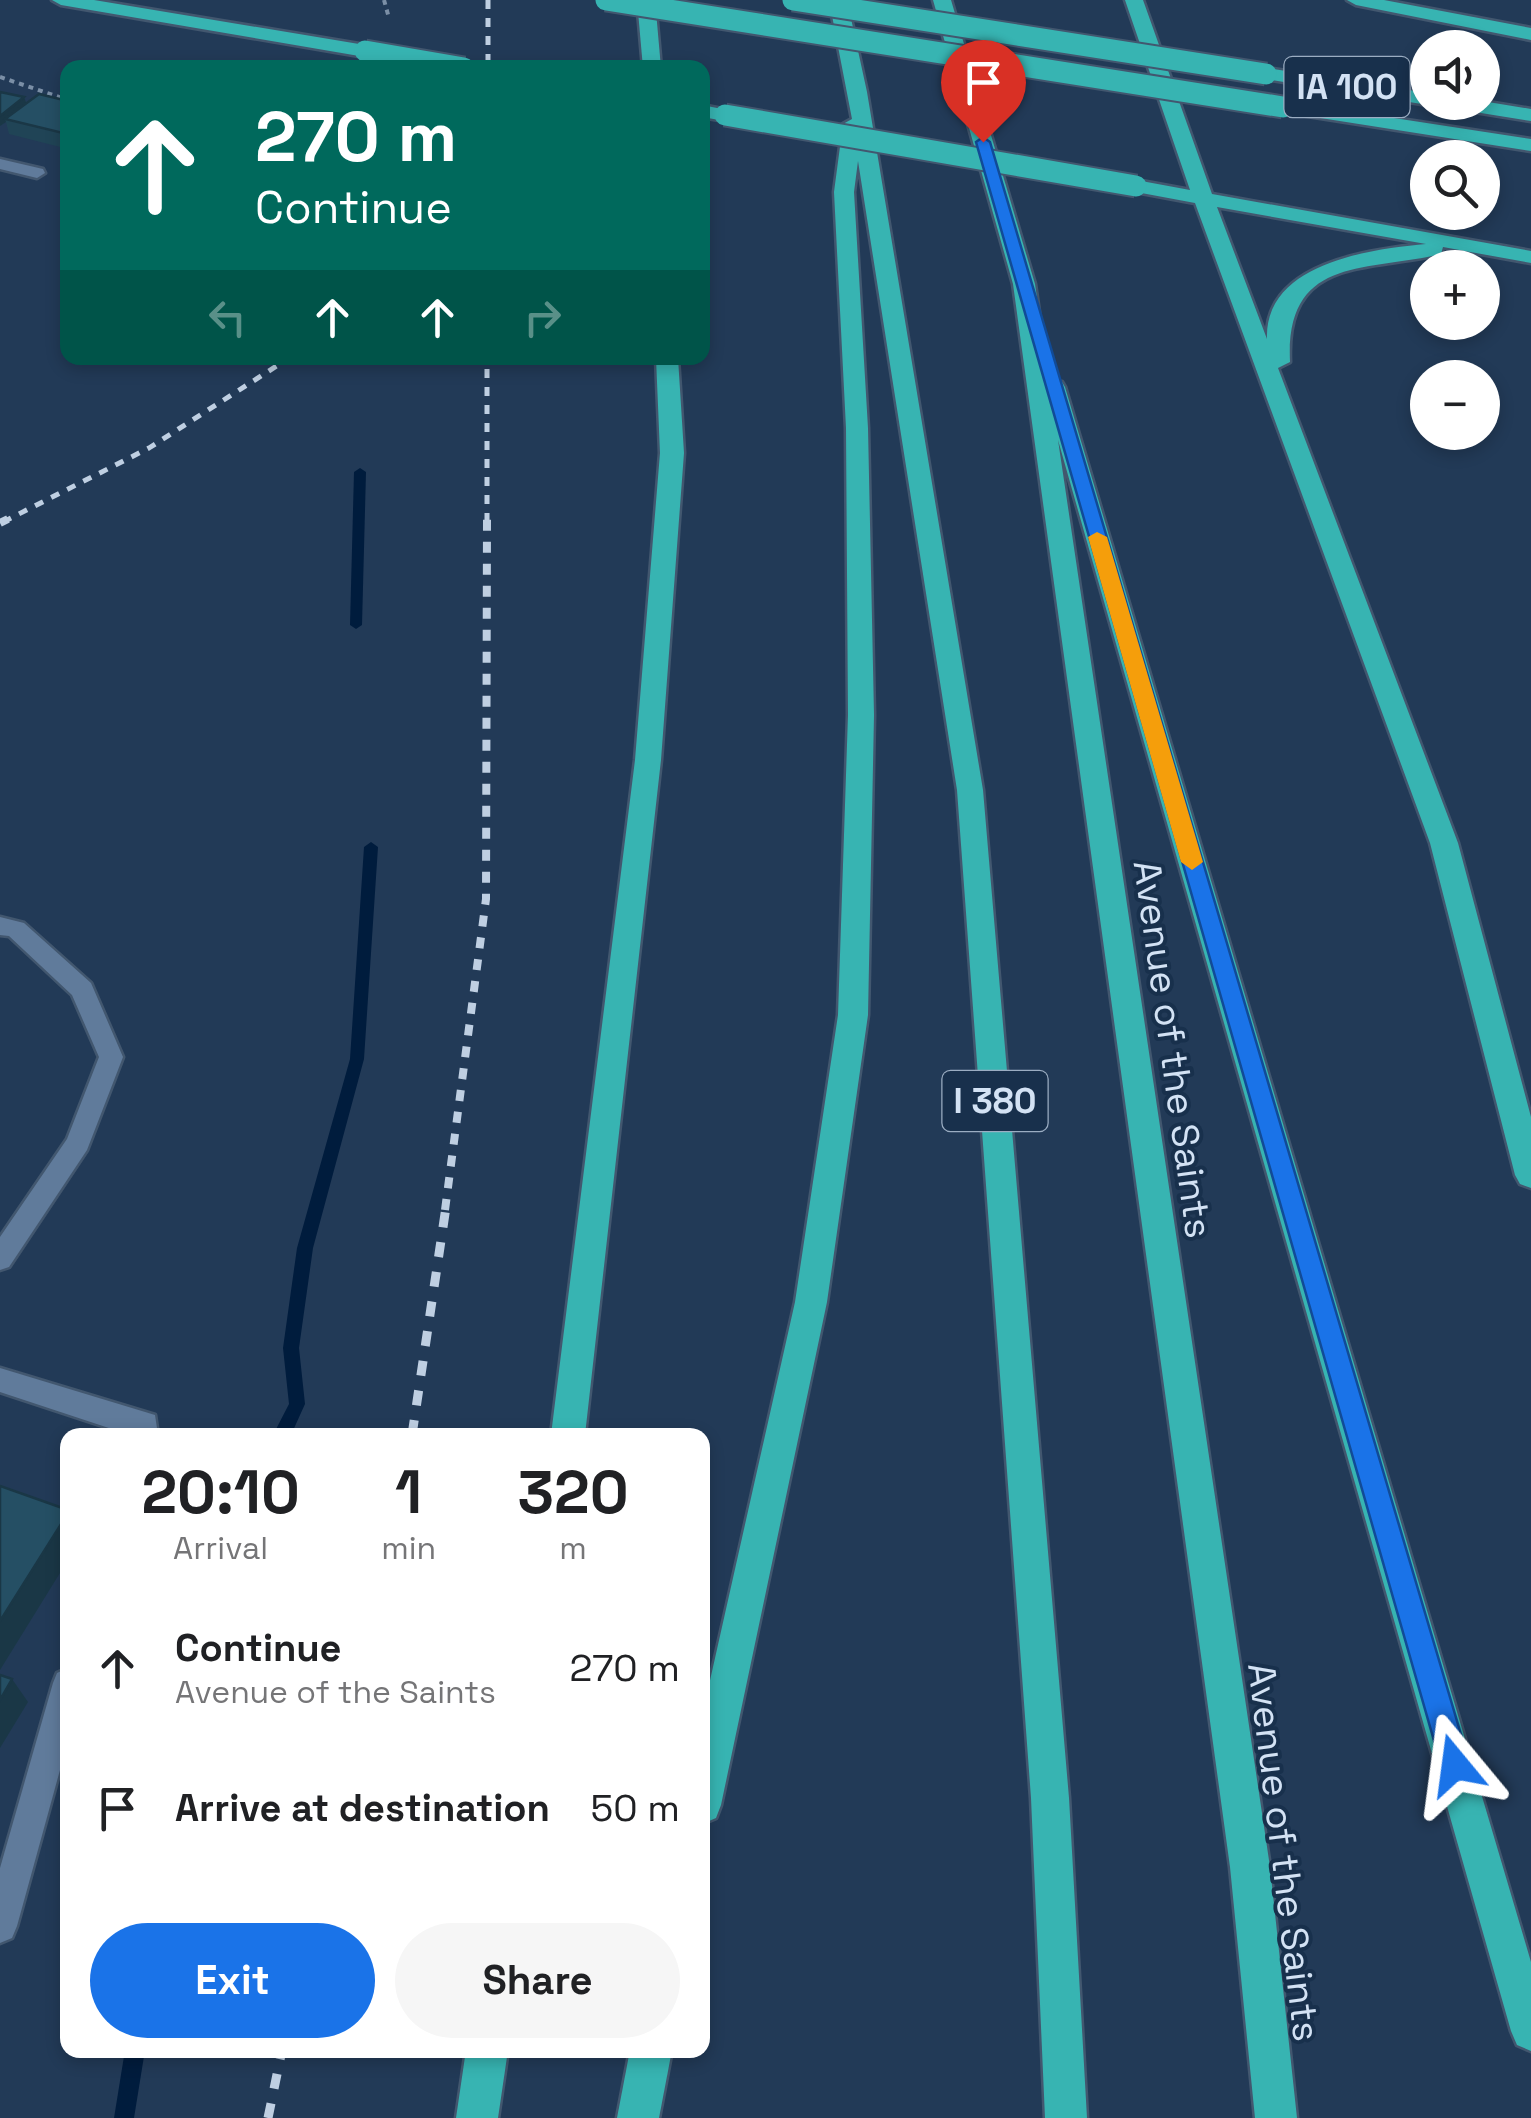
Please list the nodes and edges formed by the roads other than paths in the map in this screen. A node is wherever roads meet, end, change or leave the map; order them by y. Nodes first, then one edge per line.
1 (61, 0) edge
2 (606, 0) edge
3 (646, 0) edge
4 (793, 0) edge
5 (838, 0) edge
6 (942, 0) edge
7 (1134, 0) edge
8 (1356, 0) edge
9 (1531, 34) edge
10 (417, 60) edge
11 (651, 60) edge
12 (857, 92) junction
13 (1410, 96) edge
14 (1500, 110) edge
15 (710, 112) edge
16 (1531, 115) edge
17 (1531, 145) edge
18 (0, 164) edge
19 (38, 173) dead end
20 (1203, 197) junction
21 (1481, 249) junction
22 (1531, 257) edge
23 (1024, 284) junction
24 (667, 365) edge
25 (1290, 424) junction
26 (0, 926) edge
27 (1531, 1175) edge
28 (0, 1260) edge
29 (0, 1380) edge
30 (145, 1428) edge
31 (569, 1428) edge
32 (60, 1711) edge
33 (710, 1769) edge
34 (0, 1926) edge
35 (1531, 2031) edge
36 (486, 2058) edge
37 (649, 2058) edge
38 (477, 2118) edge
39 (638, 2118) edge
40 (1066, 2118) edge
41 (1276, 2118) edge

1 - 10 highway, bridge
2 - 17 highway, IA 100, bridge
3 - 11 highway
4 - 13 highway, IA 100, bridge
5 - 12 highway, I 380
6 - 23 highway, Avenue of the Saints
7 - 20 highway
8 - 9 highway
12 - 33 highway
12 - 40 highway, I 380
14 - 16 highway, IA 100
15 - 20 highway, bridge
18 - 19 lane
20 - 21 highway
20 - 25 highway
21 - 22 highway
21 - 25 highway
23 - 35 highway
23 - 41 highway, Avenue of the Saints
24 - 31 highway
25 - 27 highway
26 - 28 lane
29 - 30 lane
32 - 34 lane
36 - 38 highway
37 - 39 highway

